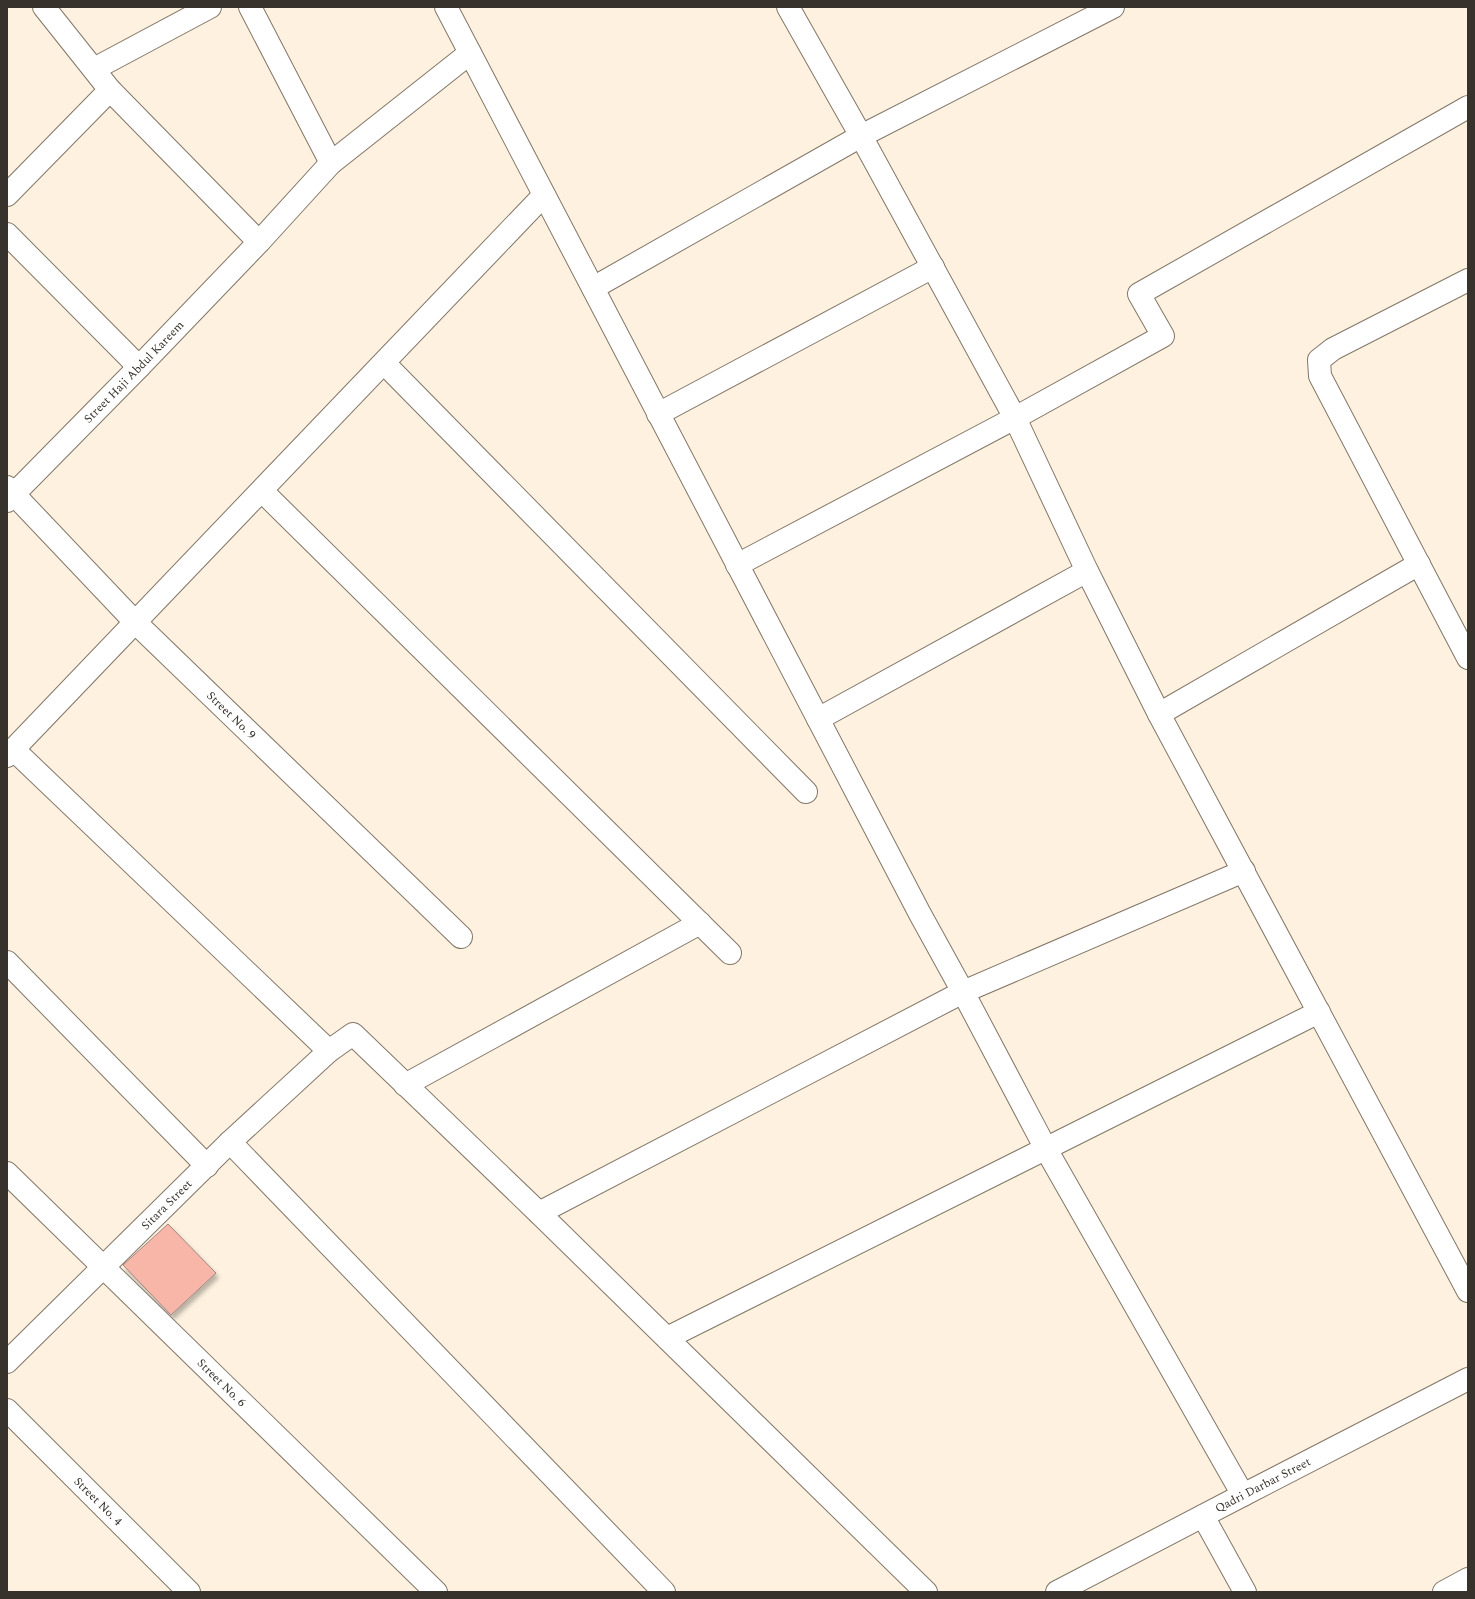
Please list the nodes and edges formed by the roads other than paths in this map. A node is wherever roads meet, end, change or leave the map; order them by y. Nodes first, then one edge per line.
1 (44, 7) edge
2 (210, 7) edge
3 (250, 7) edge
4 (446, 7) edge
5 (788, 7) edge
6 (1113, 7) edge
7 (470, 53) junction
8 (94, 69) junction
9 (110, 90) junction
10 (1468, 107) edge
11 (861, 136) junction
12 (331, 163) junction
13 (7, 195) edge
14 (544, 195) junction
15 (7, 234) edge
16 (259, 242) junction
17 (933, 267) junction
18 (1468, 280) edge
19 (593, 288) junction
20 (384, 363) junction
21 (139, 367) junction
22 (658, 414) junction
23 (1014, 418) junction
24 (262, 491) junction
25 (9, 494) edge
26 (1419, 564) junction
27 (737, 565) junction
28 (1087, 571) junction
29 (136, 623) junction
30 (1468, 658) edge
31 (1159, 714) junction
32 (818, 719) junction
33 (10, 753) edge
34 (806, 792) dead end
35 (1244, 871) junction
36 (700, 922) junction
37 (461, 937) dead end
38 (730, 953) dead end
39 (7, 962) edge
40 (963, 992) junction
41 (1319, 1012) junction
42 (329, 1051) junction
43 (406, 1085) junction
44 (230, 1142) junction
45 (1046, 1149) junction
46 (207, 1166) junction
47 (7, 1173) edge
48 (539, 1212) junction
49 (104, 1267) junction
50 (1468, 1291) edge
51 (667, 1338) junction
52 (7, 1362) edge
53 (1468, 1379) edge
54 (7, 1410) edge
55 (1243, 1494) junction
56 (1203, 1516) junction
57 (1468, 1580) edge
58 (189, 1592) edge
59 (436, 1592) edge
60 (664, 1592) edge
61 (926, 1592) edge
62 (1057, 1592) edge
63 (1245, 1592) edge
64 (1444, 1592) edge

1 - 8 street
2 - 8 street
3 - 12 street
4 - 7 street
5 - 11 street
6 - 11 street
7 - 12 street, Street Haji Abdul Kareem
7 - 14 street
8 - 9 street
9 - 13 street
9 - 16 street
10 - 23 street
11 - 17 street
11 - 19 street
12 - 16 street, Street Haji Abdul Kareem
14 - 19 street
14 - 20 street
15 - 21 street
16 - 21 street, Street Haji Abdul Kareem
17 - 22 street
17 - 23 street
18 - 26 street
19 - 22 street
20 - 24 street
20 - 34 street
21 - 25 street, Street Haji Abdul Kareem
22 - 27 street
23 - 27 street
23 - 28 street
24 - 29 street
24 - 36 street
25 - 29 street, Street No. 9
26 - 30 street
26 - 31 street
27 - 32 street
28 - 31 street
28 - 32 street
29 - 33 street
29 - 37 street, Street No. 9
31 - 35 street
32 - 40 street
33 - 42 street
35 - 40 street
35 - 41 street
36 - 38 street
36 - 43 street
39 - 46 street
40 - 45 street
40 - 48 street
41 - 45 street
41 - 50 street
42 - 43 street, Sitara Street
42 - 44 street, Sitara Street
43 - 48 street
44 - 46 street, Sitara Street
44 - 60 street
45 - 51 street
45 - 55 street
46 - 49 street, Sitara Street
47 - 49 street, Street No. 6
48 - 51 street
49 - 52 street, Sitara Street
49 - 59 street, Street No. 6
51 - 61 street
53 - 55 street, Qadri Darbar Street
54 - 58 street, Street No. 4
55 - 56 street, Qadri Darbar Street
56 - 62 street, Qadri Darbar Street
56 - 63 street
57 - 64 street

